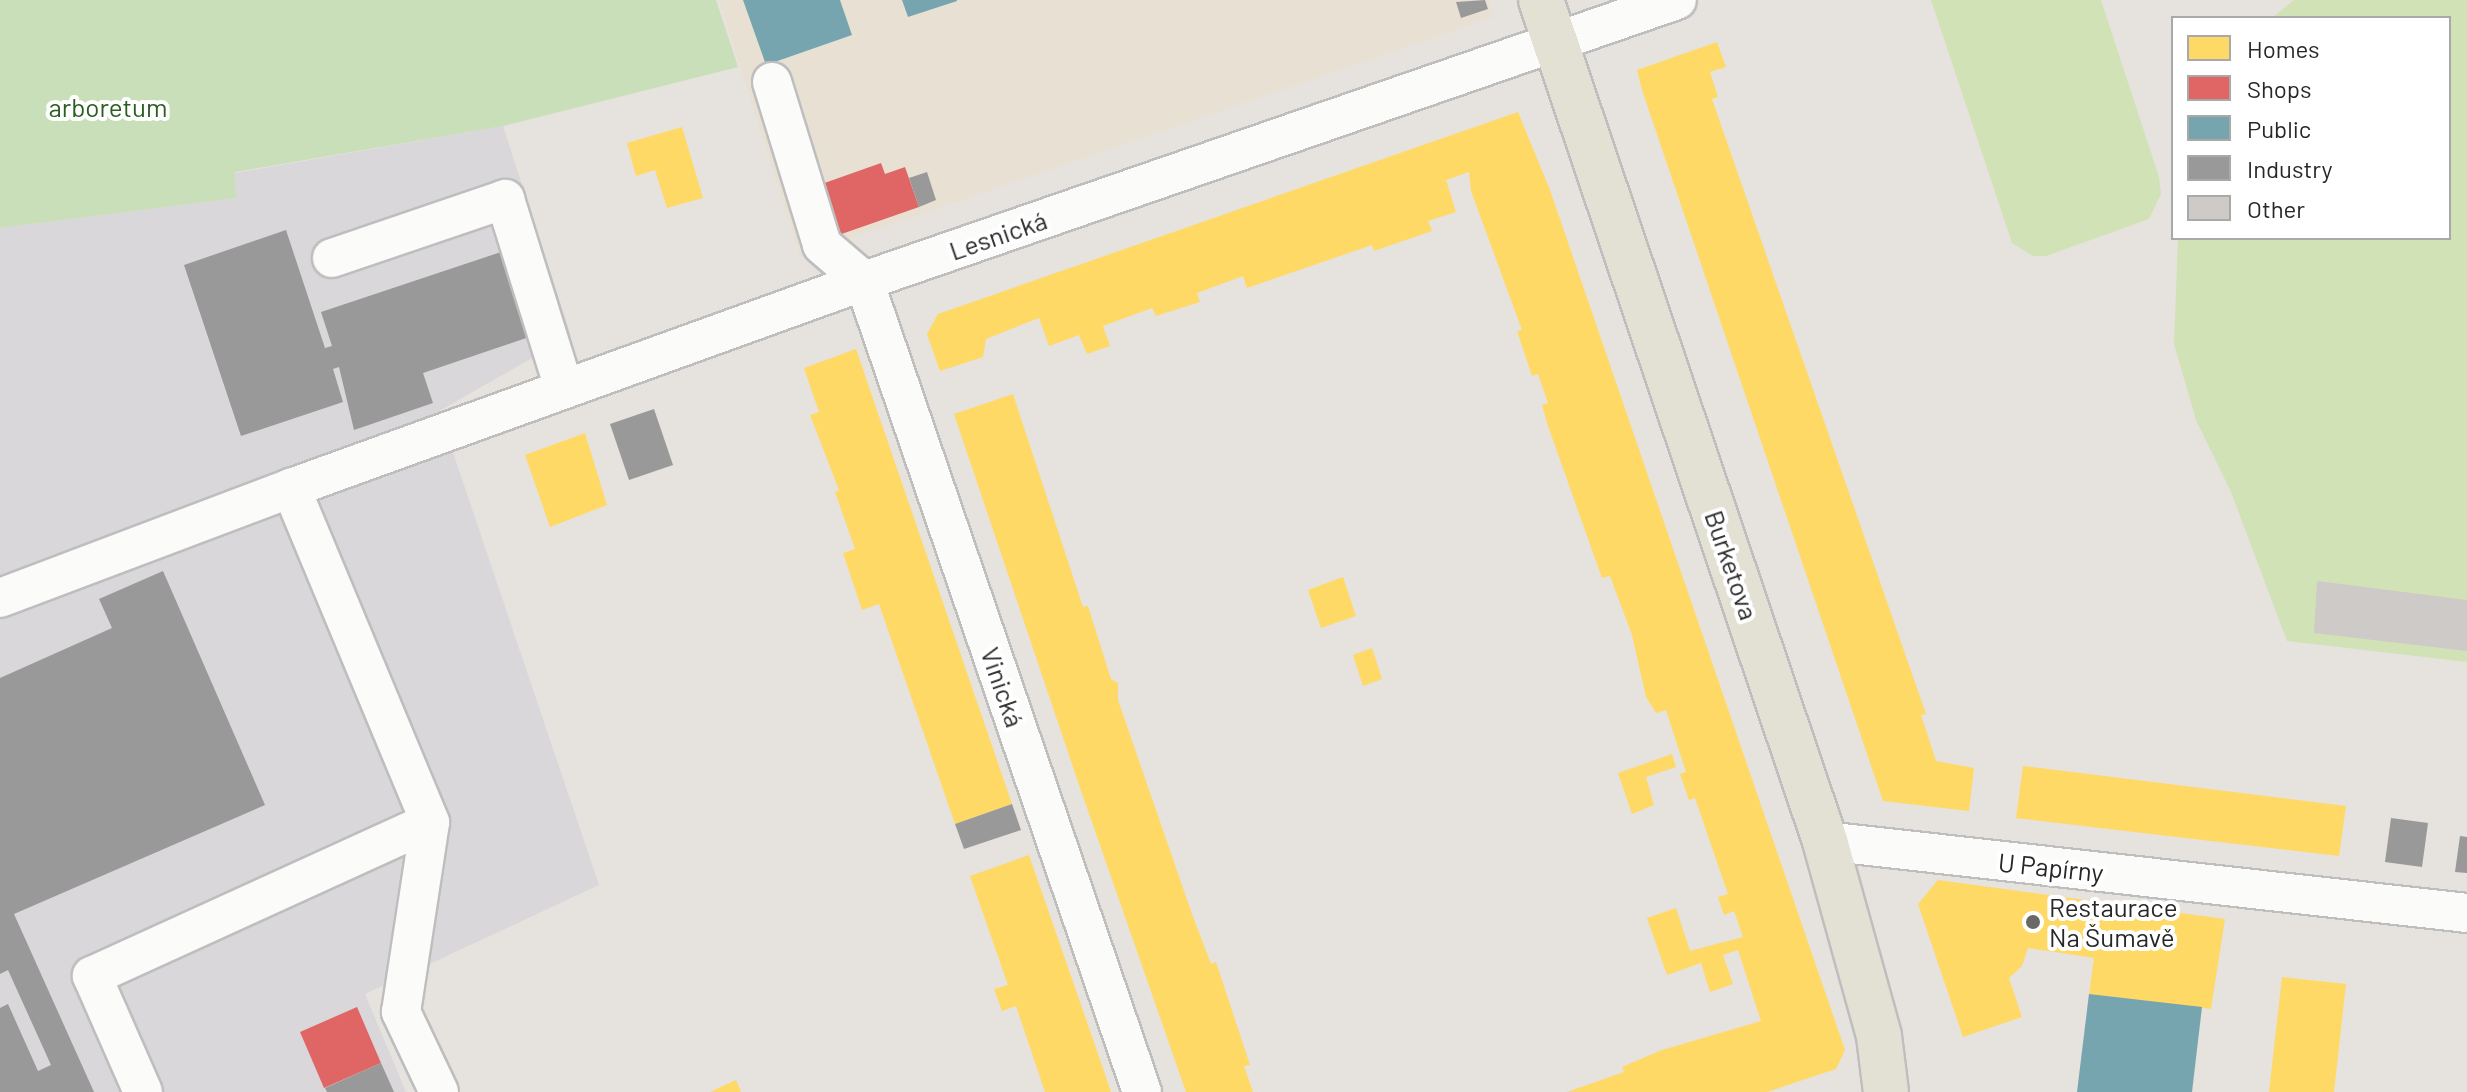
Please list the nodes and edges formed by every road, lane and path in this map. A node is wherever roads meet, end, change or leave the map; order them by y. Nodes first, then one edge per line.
1 (1541, 0) edge
2 (1677, 0) edge
3 (1556, 43) junction
4 (772, 82) dead end
5 (332, 258) dead end
6 (864, 281) junction
7 (564, 388) junction
8 (291, 488) junction
9 (0, 598) edge
10 (430, 822) junction
11 (1825, 841) junction
12 (2467, 913) edge
13 (143, 1092) edge
14 (439, 1092) edge
15 (1142, 1092) edge
16 (1886, 1092) edge

1 - 3 main road, Burketova
2 - 3 street
3 - 6 street, Lesnická
3 - 11 main road, Burketova
4 - 6 street
5 - 7 street
6 - 7 street, Lesnická
6 - 15 street, Vinická
7 - 8 street, Lesnická
8 - 9 street, Lesnická
8 - 10 street
10 - 13 street
10 - 14 street
11 - 12 street, U Papírny
11 - 16 main road, Burketova

